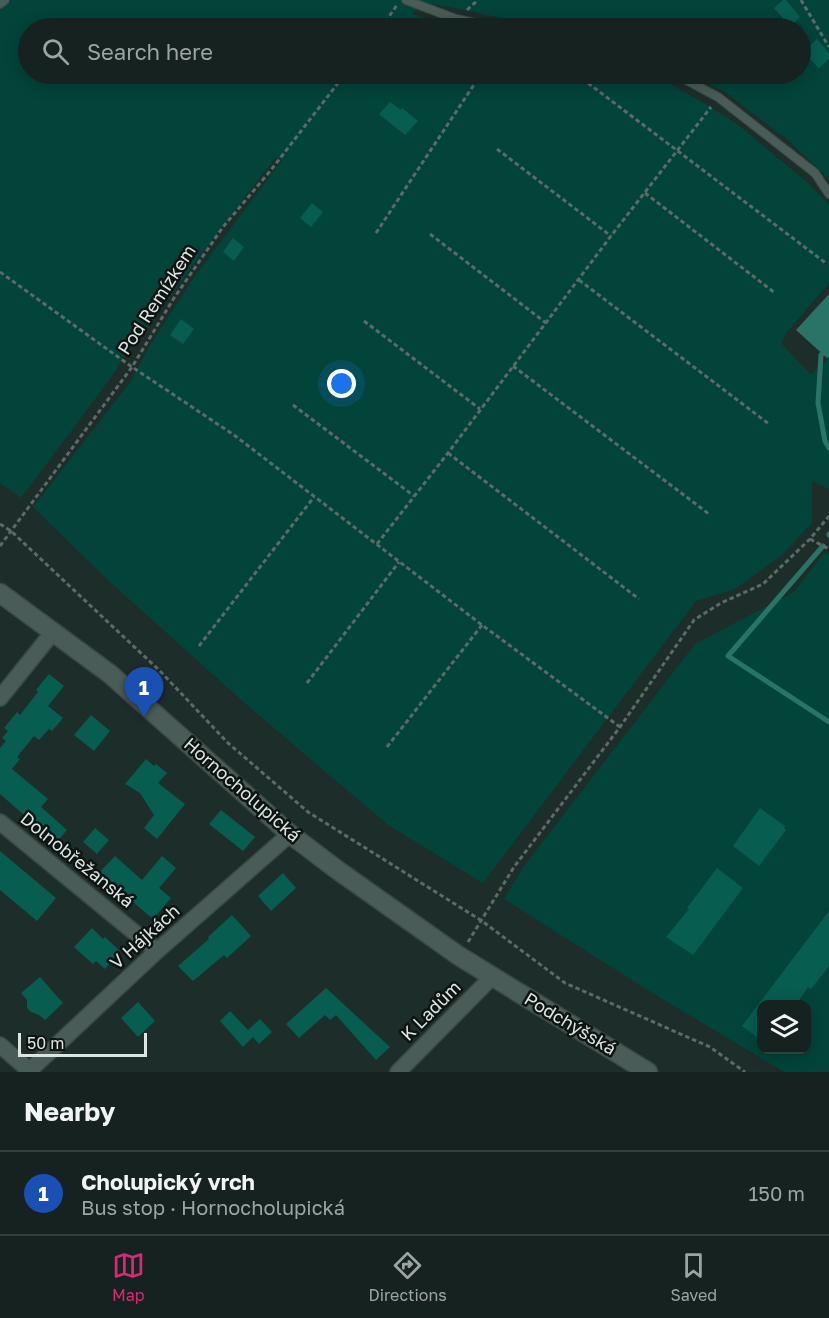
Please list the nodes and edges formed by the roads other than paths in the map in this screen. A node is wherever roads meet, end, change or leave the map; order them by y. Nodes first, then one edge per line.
1 (5, 0) edge
2 (406, 0) edge
3 (0, 4) edge
4 (451, 18) edge
5 (694, 84) edge
6 (829, 194) edge
7 (0, 593) edge
8 (52, 632) junction
9 (0, 698) edge
10 (0, 822) edge
11 (290, 834) junction
12 (158, 951) junction
13 (492, 977) junction
14 (0, 1045) edge
15 (29, 1072) edge
16 (398, 1072) edge
17 (648, 1072) edge

1 - 3 lane
2 - 4 lane
5 - 6 lane
7 - 8 street, Hornocholupická
8 - 9 street
8 - 11 street, Hornocholupická
10 - 12 street, Dolnobřežanská
11 - 12 street, V Hájkách
11 - 13 street, Hornocholupická
12 - 15 street, V Hájkách
13 - 16 street, K Ladům
13 - 17 street, Podchýšská
14 - 15 street

